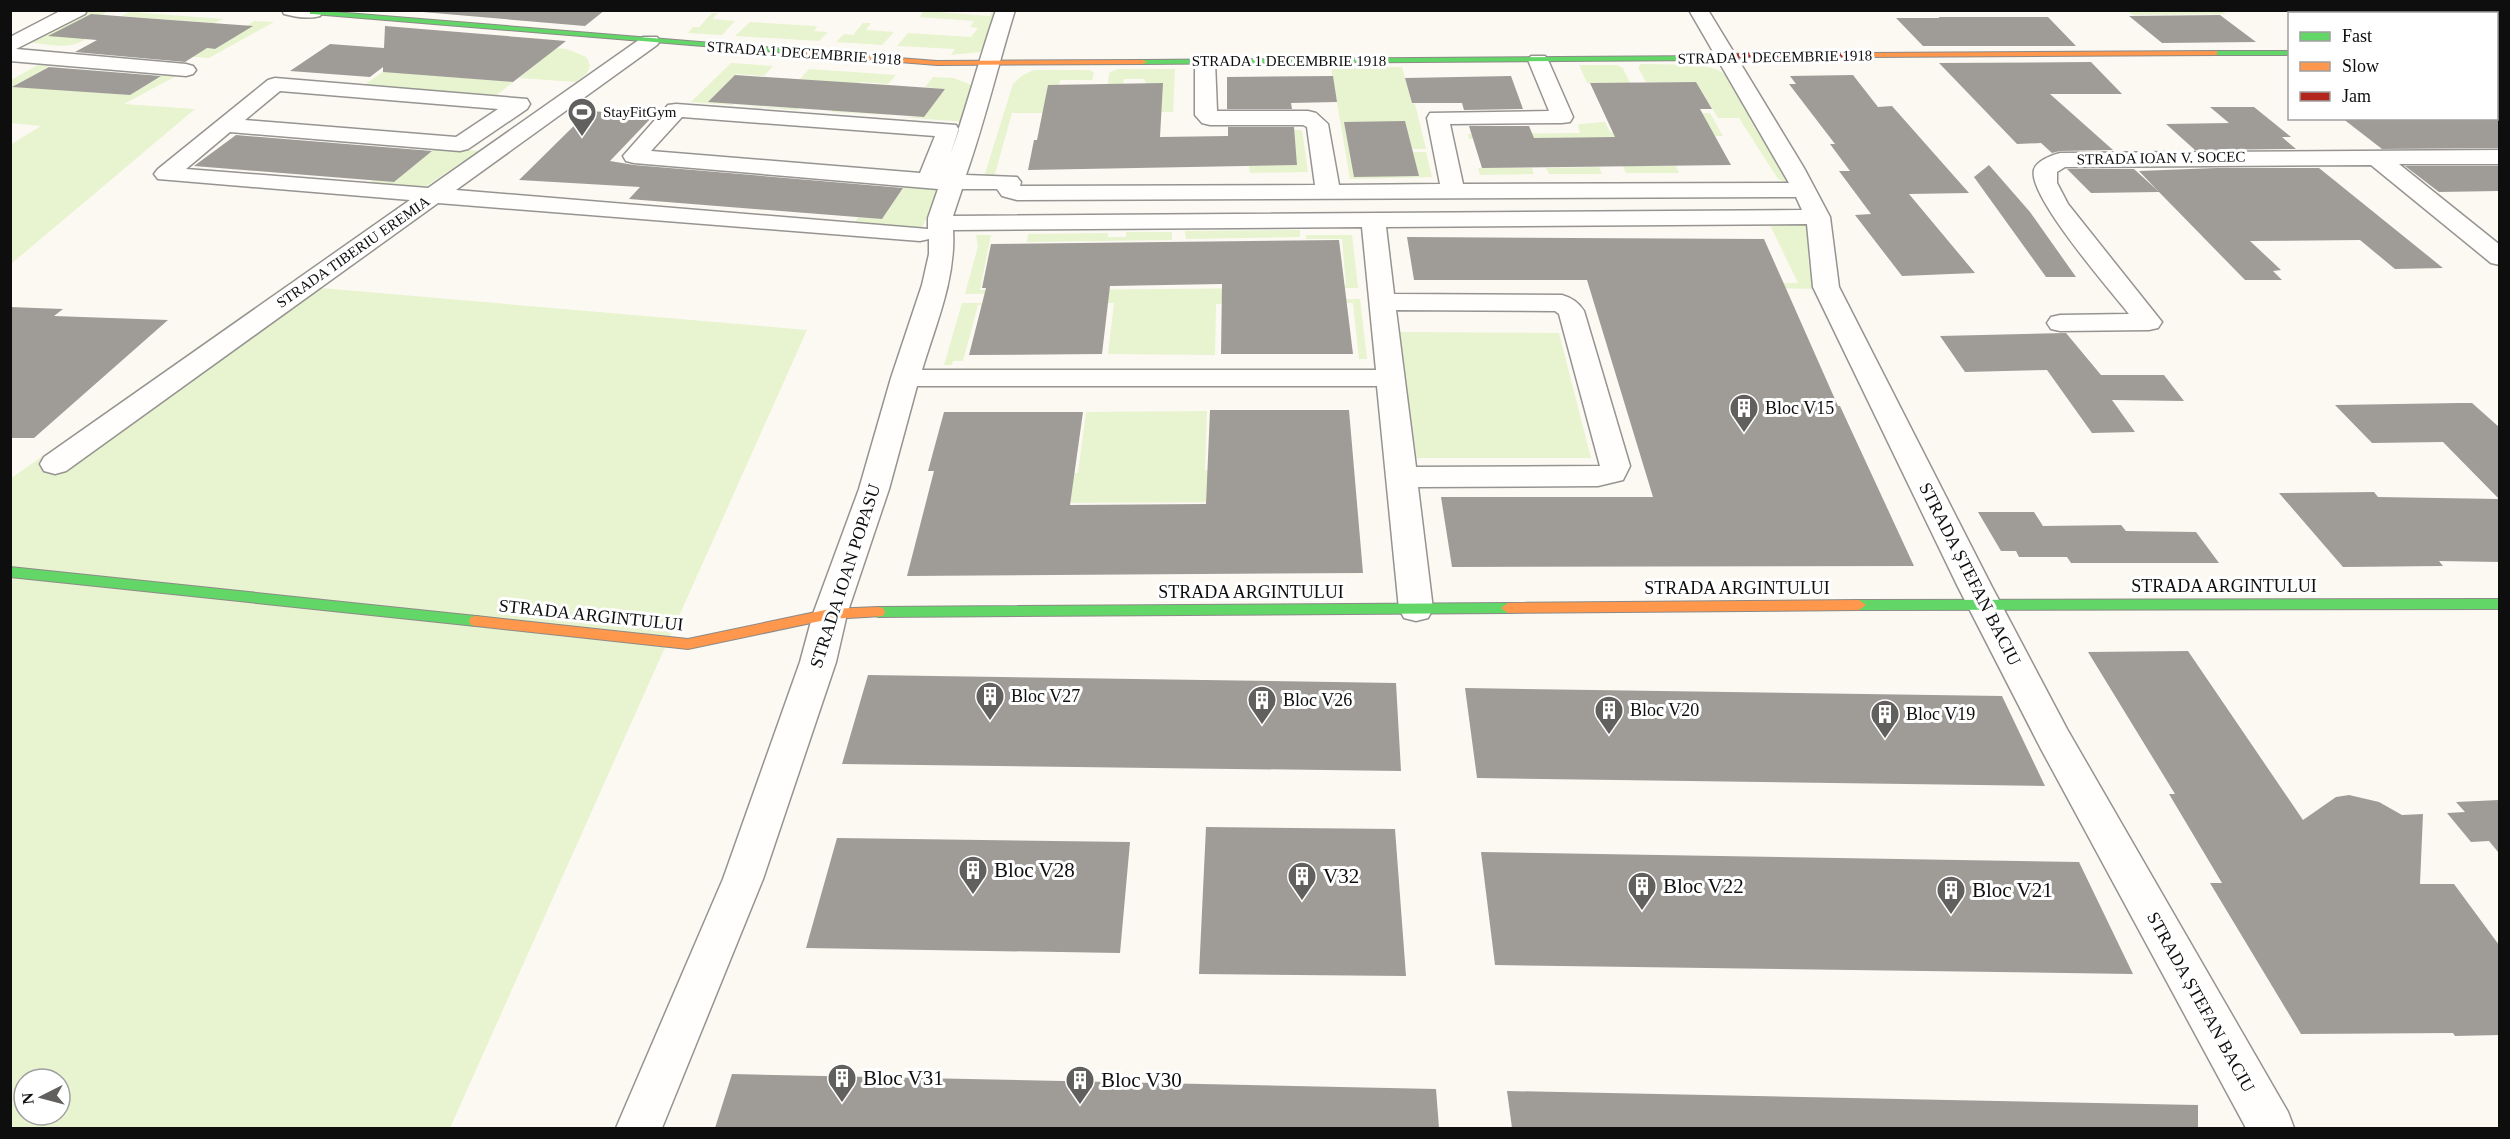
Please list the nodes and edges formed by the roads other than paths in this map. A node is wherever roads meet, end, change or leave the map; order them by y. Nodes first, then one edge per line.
1 (78, 10) edge
2 (291, 10) edge
3 (1006, 10) edge
4 (1698, 10) edge
5 (315, 11) edge
6 (650, 41) junction
7 (10, 45) edge
8 (2288, 53) edge
9 (10, 55) edge
10 (1725, 57) junction
11 (1538, 60) junction
12 (1205, 61) junction
13 (988, 64) junction
14 (186, 69) dead end
15 (491, 123) junction
16 (225, 125) junction
17 (530, 126) junction
18 (2499, 156) edge
19 (2376, 157) junction
20 (941, 181) junction
21 (1328, 191) junction
22 (1453, 191) junction
23 (432, 196) junction
24 (1812, 204) junction
25 (1373, 219) junction
26 (931, 228) junction
27 (2499, 258) edge
28 (1382, 302) junction
29 (2060, 323) dead end
30 (905, 378) junction
31 (1391, 378) junction
32 (55, 464) dead end
33 (1402, 477) junction
34 (10, 572) edge
35 (2499, 604) edge
36 (1985, 605) junction
37 (1416, 609) junction
38 (830, 614) junction
39 (639, 1128) edge
40 (2271, 1128) edge

1 - 7 street
2 - 5 street, STRADA 1 DECEMBRIE 1918
3 - 13 street, STRADA IOAN POPASU
4 - 10 street, STRADA ȘTEFAN BACIU
5 - 6 street, STRADA 1 DECEMBRIE 1918
6 - 13 street, STRADA 1 DECEMBRIE 1918
6 - 17 street, STRADA TIBERIU EREMIA
8 - 10 street, STRADA 1 DECEMBRIE 1918
9 - 14 street
10 - 11 street, STRADA 1 DECEMBRIE 1918
10 - 24 street, STRADA ȘTEFAN BACIU
11 - 12 street, STRADA 1 DECEMBRIE 1918
11 - 22 street
12 - 13 street, STRADA 1 DECEMBRIE 1918
12 - 21 street
13 - 20 street, STRADA IOAN POPASU
15 - 16 street
15 - 16 street
15 - 17 street
16 - 23 street
17 - 23 street, STRADA TIBERIU EREMIA
18 - 19 street, STRADA IOAN V. SOCEC
19 - 27 street
19 - 29 street, STRADA IOAN V. SOCEC
20 - 20 street
20 - 21 street
20 - 26 street, STRADA IOAN POPASU
21 - 22 street
22 - 24 street
23 - 26 street
23 - 32 street, STRADA TIBERIU EREMIA
24 - 25 street
24 - 36 street, STRADA ȘTEFAN BACIU
25 - 26 street
25 - 28 street
26 - 30 street, STRADA IOAN POPASU
28 - 31 street
28 - 33 street
30 - 31 street
30 - 38 street, STRADA IOAN POPASU
31 - 33 street
33 - 37 street
34 - 38 street, STRADA ARGINTULUI
35 - 36 street, STRADA ARGINTULUI
36 - 37 street, STRADA ARGINTULUI
36 - 40 street, STRADA ȘTEFAN BACIU
37 - 38 street, STRADA ARGINTULUI
38 - 39 street, STRADA IOAN POPASU

